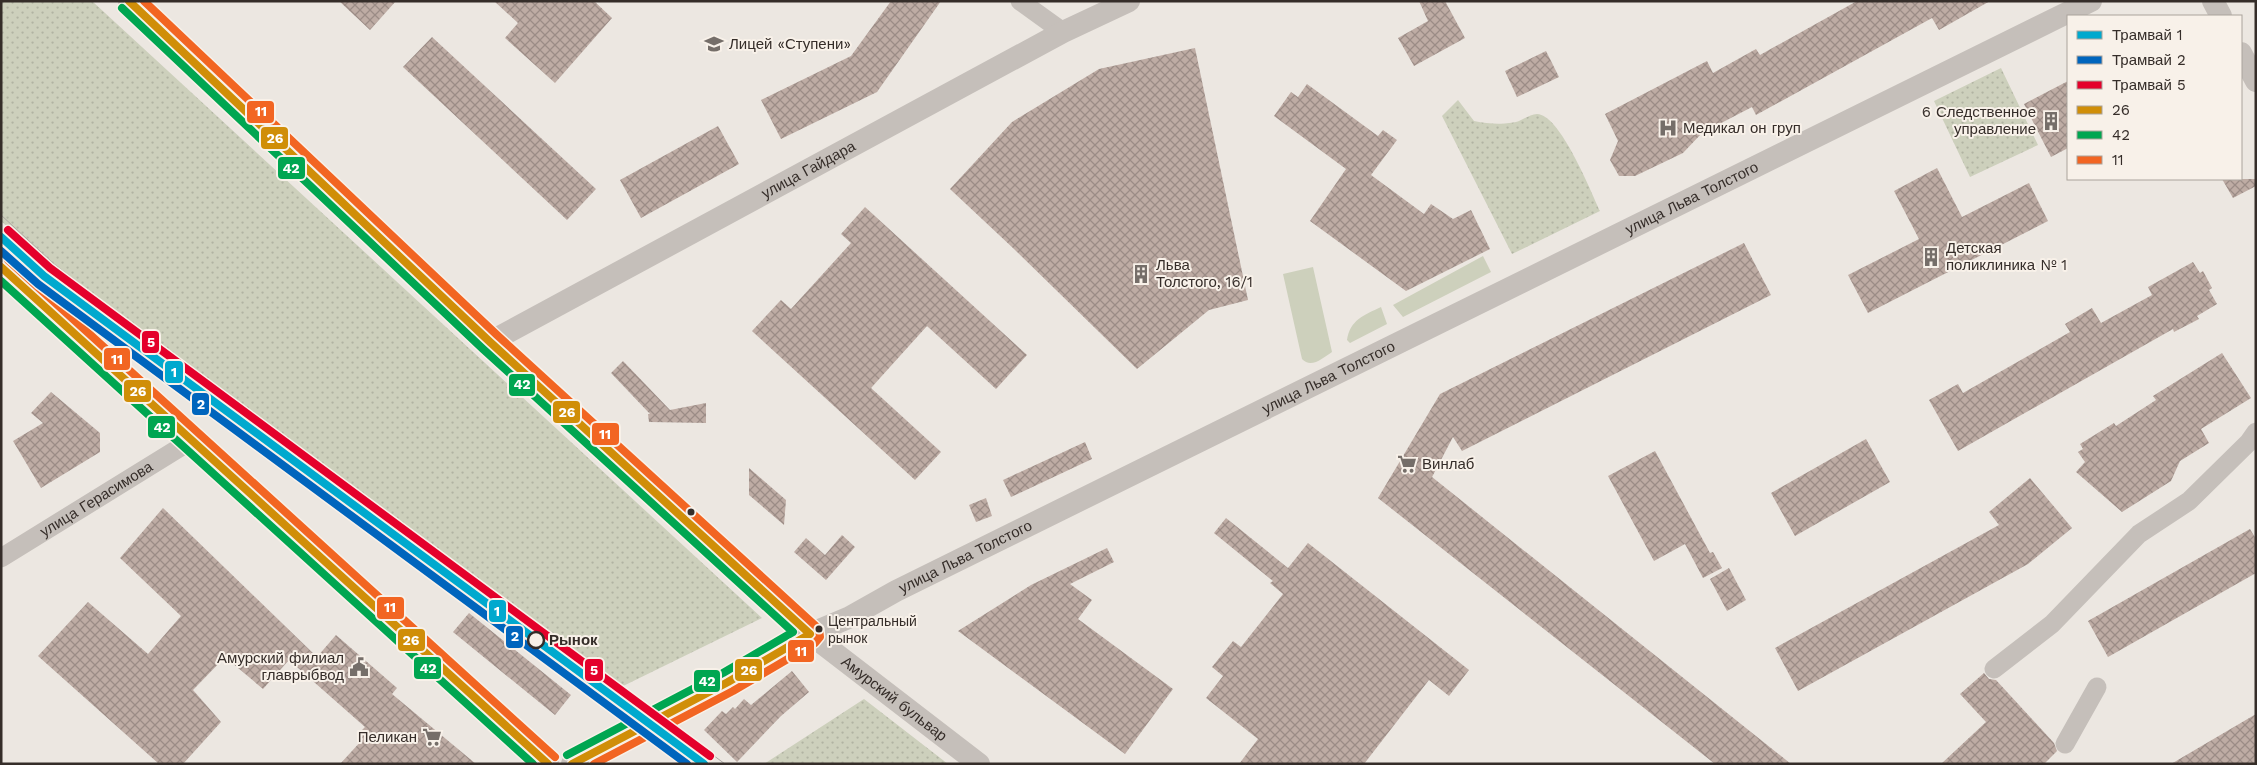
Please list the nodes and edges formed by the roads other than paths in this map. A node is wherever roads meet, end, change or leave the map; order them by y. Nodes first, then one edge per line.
1 (129, 1) edge
2 (1020, 1) edge
3 (1129, 1) edge
4 (2091, 1) edge
5 (2213, 1) edge
6 (2220, 15) edge
7 (1063, 32) junction
8 (2242, 55) edge
9 (2256, 81) edge
10 (1, 267) edge
11 (490, 342) junction
12 (2256, 432) edge
13 (192, 440) junction
14 (1, 558) edge
15 (810, 634) junction
16 (1994, 669) dead end
17 (2097, 687) dead end
18 (2065, 744) dead end
19 (548, 764) edge
20 (572, 764) edge
21 (979, 764) edge

1 - 11 street, Амурский бульвар
2 - 7 street
3 - 7 street, улица Гайдара
4 - 15 street, улица Льва Толстого
5 - 6 street
7 - 11 street, улица Гайдара
8 - 9 street
10 - 13 street
11 - 15 street, Амурский бульвар
12 - 16 street
13 - 14 street, улица Герасимова
13 - 19 street
15 - 20 street, улица Льва Толстого
15 - 21 street, Амурский бульвар
17 - 18 street

